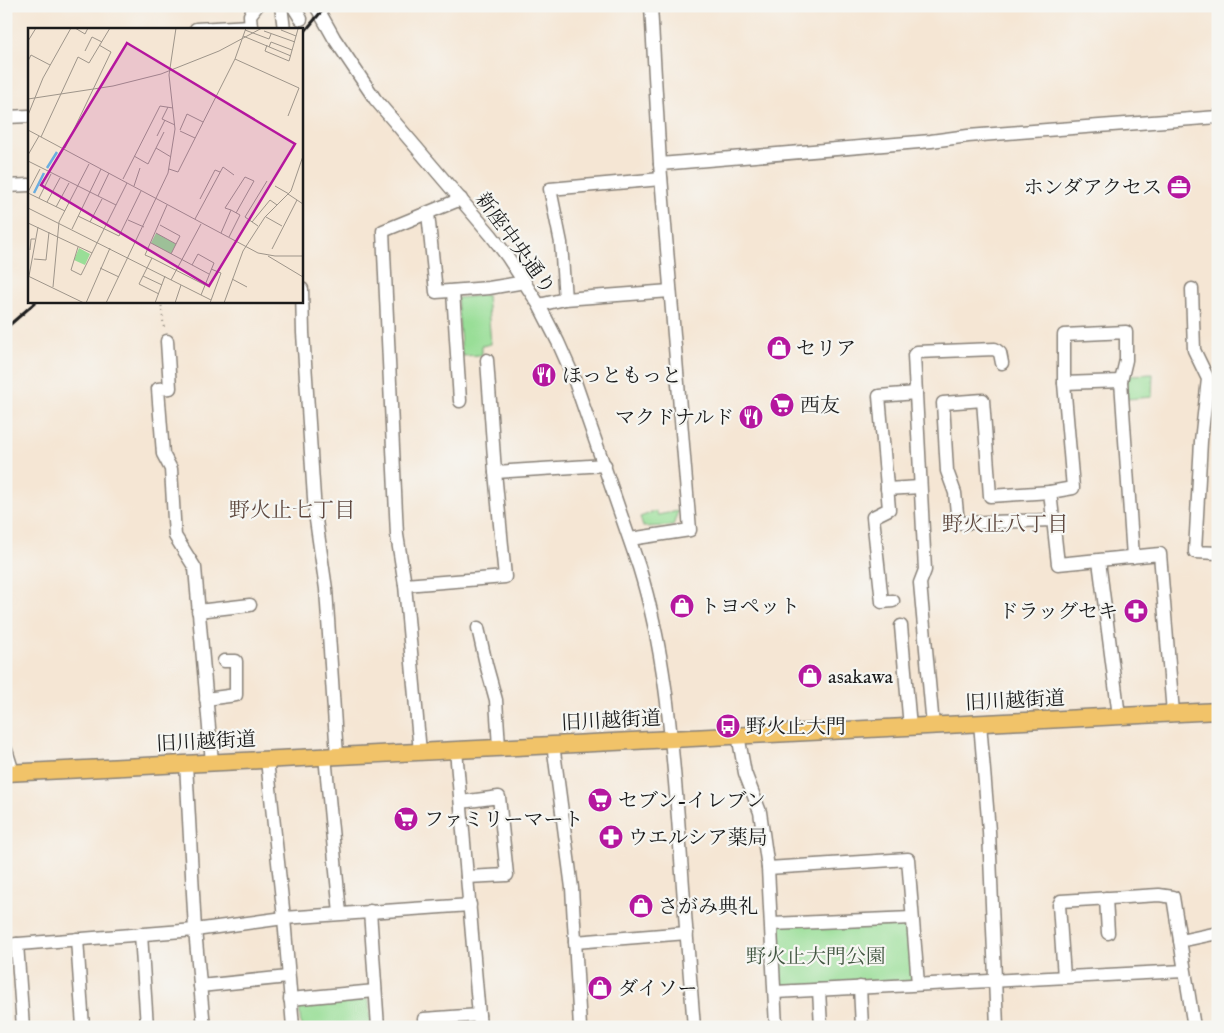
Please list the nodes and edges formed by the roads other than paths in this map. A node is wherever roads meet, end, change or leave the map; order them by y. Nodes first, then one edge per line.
1 (257, 6) edge
2 (281, 6) edge
3 (293, 6) edge
4 (316, 6) edge
5 (651, 6) edge
6 (301, 19) dead end
7 (251, 27) edge
8 (224, 28) edge
9 (284, 28) edge
10 (28, 116) edge
11 (6, 117) edge
12 (1218, 117) edge
13 (660, 164) junction
14 (661, 179) junction
15 (28, 185) edge
16 (6, 186) edge
17 (460, 199) junction
18 (428, 213) junction
19 (525, 282) junction
20 (302, 289) edge
21 (1192, 289) dead end
22 (452, 291) junction
23 (670, 291) junction
24 (565, 299) junction
25 (539, 305) junction
26 (168, 341) dead end
27 (487, 360) dead end
28 (1002, 363) dead end
29 (1121, 381) junction
30 (1064, 383) junction
31 (916, 393) junction
32 (460, 401) dead end
33 (605, 465) junction
34 (495, 472) junction
35 (920, 487) junction
36 (887, 489) junction
37 (1050, 492) junction
38 (1053, 520) junction
39 (630, 539) junction
40 (1218, 553) edge
41 (1133, 557) junction
42 (1099, 561) junction
43 (405, 585) junction
44 (893, 601) dead end
45 (250, 605) dead end
46 (198, 611) junction
47 (901, 626) dead end
48 (478, 628) dead end
49 (224, 661) dead end
50 (206, 699) junction
51 (1218, 711) edge
52 (1173, 713) junction
53 (1119, 716) junction
54 (980, 723) junction
55 (933, 726) junction
56 (910, 727) junction
57 (738, 735) junction
58 (671, 738) junction
59 (554, 744) junction
60 (499, 747) junction
61 (6, 750) edge
62 (456, 750) junction
63 (420, 752) junction
64 (331, 756) junction
65 (267, 760) junction
66 (212, 762) junction
67 (186, 764) junction
68 (10, 772) edge
69 (461, 802) junction
70 (768, 868) junction
71 (467, 877) junction
72 (1106, 898) junction
73 (470, 905) junction
74 (370, 911) junction
75 (340, 913) junction
76 (284, 918) junction
77 (912, 918) junction
78 (772, 924) junction
79 (195, 930) junction
80 (686, 933) junction
81 (1108, 933) dead end
82 (1218, 933) edge
83 (141, 934) junction
84 (77, 940) junction
85 (1180, 940) junction
86 (575, 942) junction
87 (12, 945) edge
88 (1184, 971) junction
89 (288, 977) junction
90 (1064, 977) junction
91 (995, 981) junction
92 (918, 984) junction
93 (200, 986) junction
94 (860, 987) junction
95 (819, 990) junction
96 (375, 991) junction
97 (775, 992) junction
98 (290, 998) junction
99 (424, 1019) dead end
100 (480, 1021) edge
101 (22, 1027) edge
102 (84, 1027) edge
103 (146, 1027) edge
104 (204, 1027) edge
105 (293, 1027) edge
106 (378, 1027) edge
107 (580, 1027) edge
108 (694, 1027) edge
109 (776, 1027) edge
110 (821, 1027) edge
111 (862, 1027) edge
112 (997, 1027) edge
113 (1194, 1027) edge

1 - 7 street
2 - 9 street
3 - 6 street
4 - 17 street, 新座中央通り
5 - 13 street
7 - 8 street
10 - 11 street
12 - 13 street
13 - 14 street
14 - 23 street
14 - 24 street
15 - 16 street
17 - 18 street
17 - 19 street, 新座中央通り
18 - 22 street
18 - 43 street
19 - 22 street
19 - 25 street, 新座中央通り
20 - 64 street
21 - 40 street
22 - 32 street
23 - 24 street
23 - 39 street
24 - 25 street
25 - 33 street, 新座中央通り
26 - 46 street
27 - 34 street
28 - 31 street
29 - 30 street
29 - 30 street
29 - 41 street
30 - 37 street
31 - 35 street
31 - 36 street
33 - 34 street
33 - 39 street, 新座中央通り
34 - 43 street
35 - 36 street
35 - 55 street
36 - 44 street
37 - 38 street
37 - 38 street
38 - 42 street
39 - 58 street, 新座中央通り
41 - 42 street
41 - 52 street
42 - 53 street
43 - 63 street
45 - 46 street
46 - 50 street
47 - 56 street
48 - 60 street
49 - 50 street
50 - 66 street
51 - 52 main road, 旧川越街道
52 - 53 main road, 旧川越街道
53 - 54 main road, 旧川越街道
54 - 55 main road, 旧川越街道
54 - 91 street
55 - 56 main road, 旧川越街道
56 - 57 main road, 旧川越街道
57 - 58 main road, 旧川越街道
57 - 70 street
58 - 59 main road, 旧川越街道
58 - 80 street, 新座中央通り
59 - 60 main road, 旧川越街道
59 - 86 street
60 - 62 main road, 旧川越街道
61 - 68 street
62 - 63 main road, 旧川越街道
62 - 69 street
63 - 64 main road, 旧川越街道
64 - 65 main road, 旧川越街道
64 - 75 street
65 - 66 main road, 旧川越街道
65 - 76 street
66 - 67 main road, 旧川越街道
67 - 68 main road, 旧川越街道
67 - 79 street
69 - 71 street
69 - 71 street
70 - 77 street
70 - 78 street
71 - 73 street
72 - 81 street
72 - 85 street
72 - 90 street
73 - 74 street
73 - 100 street
74 - 75 street
74 - 96 street
75 - 76 street
76 - 79 street
76 - 89 street
77 - 78 street
77 - 92 street
78 - 97 street
79 - 83 street
79 - 93 street
80 - 86 street
80 - 108 street, 新座中央通り
82 - 85 street
83 - 84 street
83 - 103 street
84 - 87 street
84 - 102 street
85 - 88 street
86 - 107 street
87 - 101 street
88 - 90 street
88 - 113 street
89 - 93 street
89 - 98 street
90 - 91 street
91 - 92 street
91 - 112 street
92 - 94 street
93 - 104 street
94 - 95 street
94 - 111 street
95 - 97 street
95 - 110 street
96 - 98 street
96 - 106 street
97 - 109 street
98 - 105 street
99 - 100 street

